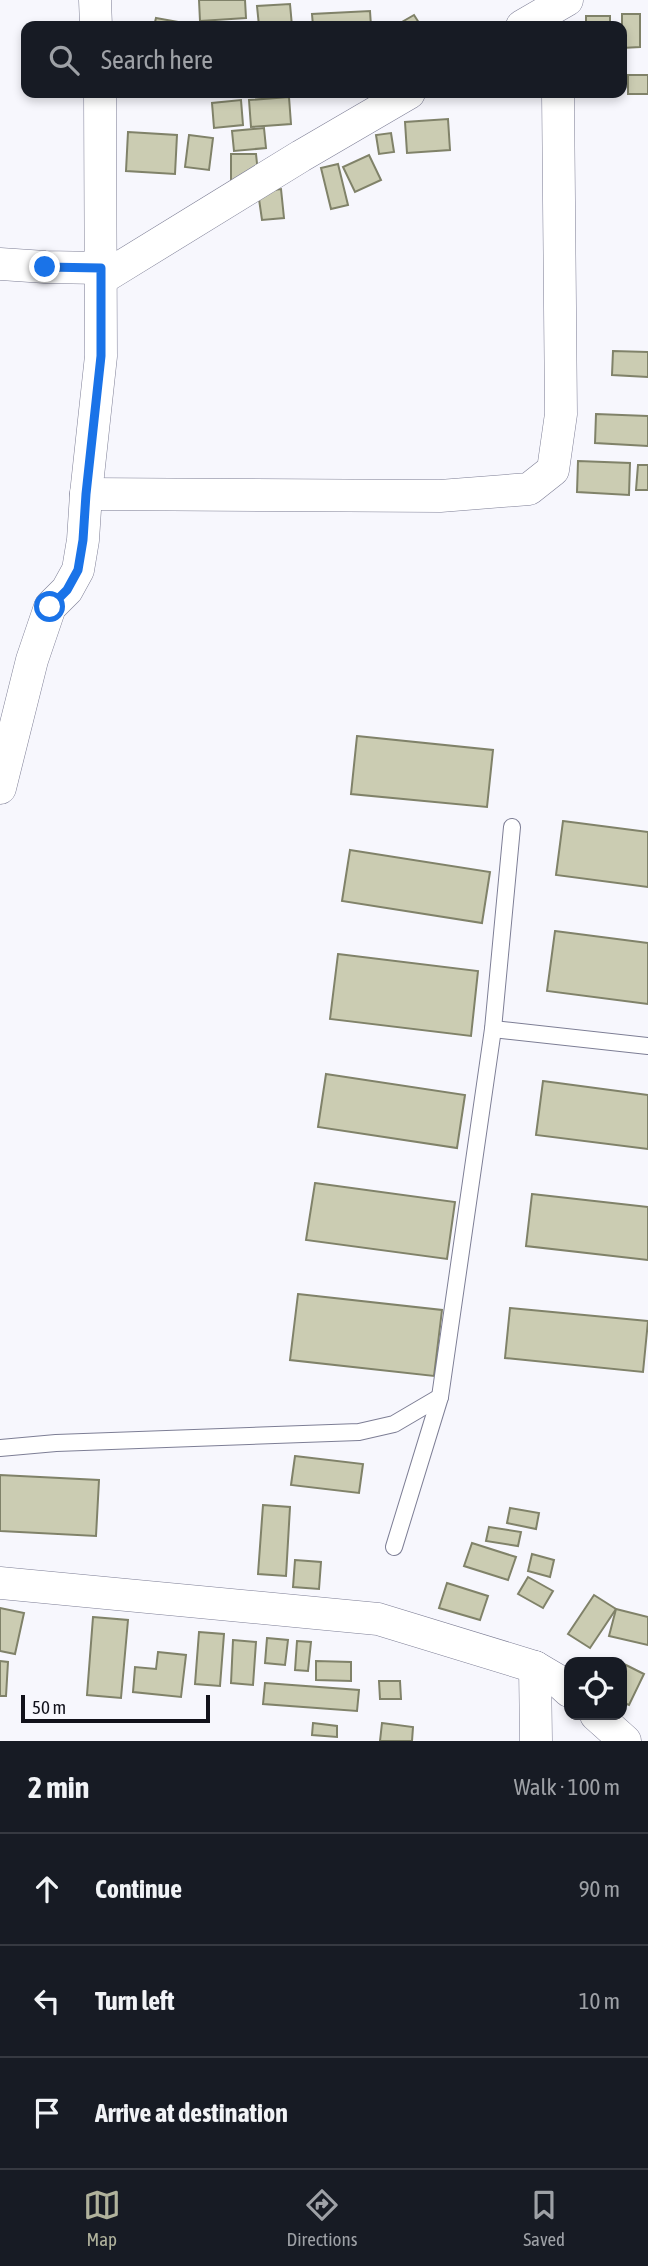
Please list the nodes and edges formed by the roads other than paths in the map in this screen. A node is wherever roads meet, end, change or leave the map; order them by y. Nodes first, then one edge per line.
1 (95, 0) edge
2 (567, 0) edge
3 (96, 21) edge
4 (531, 21) edge
5 (100, 98) edge
6 (400, 98) edge
7 (558, 98) edge
8 (0, 264) edge
9 (101, 273) junction
10 (86, 494) junction
11 (0, 788) edge
12 (512, 827) dead end
13 (493, 1029) junction
14 (648, 1046) edge
15 (440, 1397) junction
16 (0, 1448) edge
17 (394, 1547) dead end
18 (0, 1583) edge
19 (535, 1667) junction
20 (564, 1686) edge
21 (602, 1720) edge
22 (536, 1741) edge
23 (625, 1741) edge

1 - 3 street
2 - 4 street
5 - 9 street
6 - 9 street
7 - 10 street
8 - 9 street
9 - 10 street
10 - 11 street
12 - 13 lane
13 - 14 lane
13 - 15 lane
15 - 16 lane
15 - 17 lane
18 - 19 street
19 - 20 street
19 - 22 street
21 - 23 street

